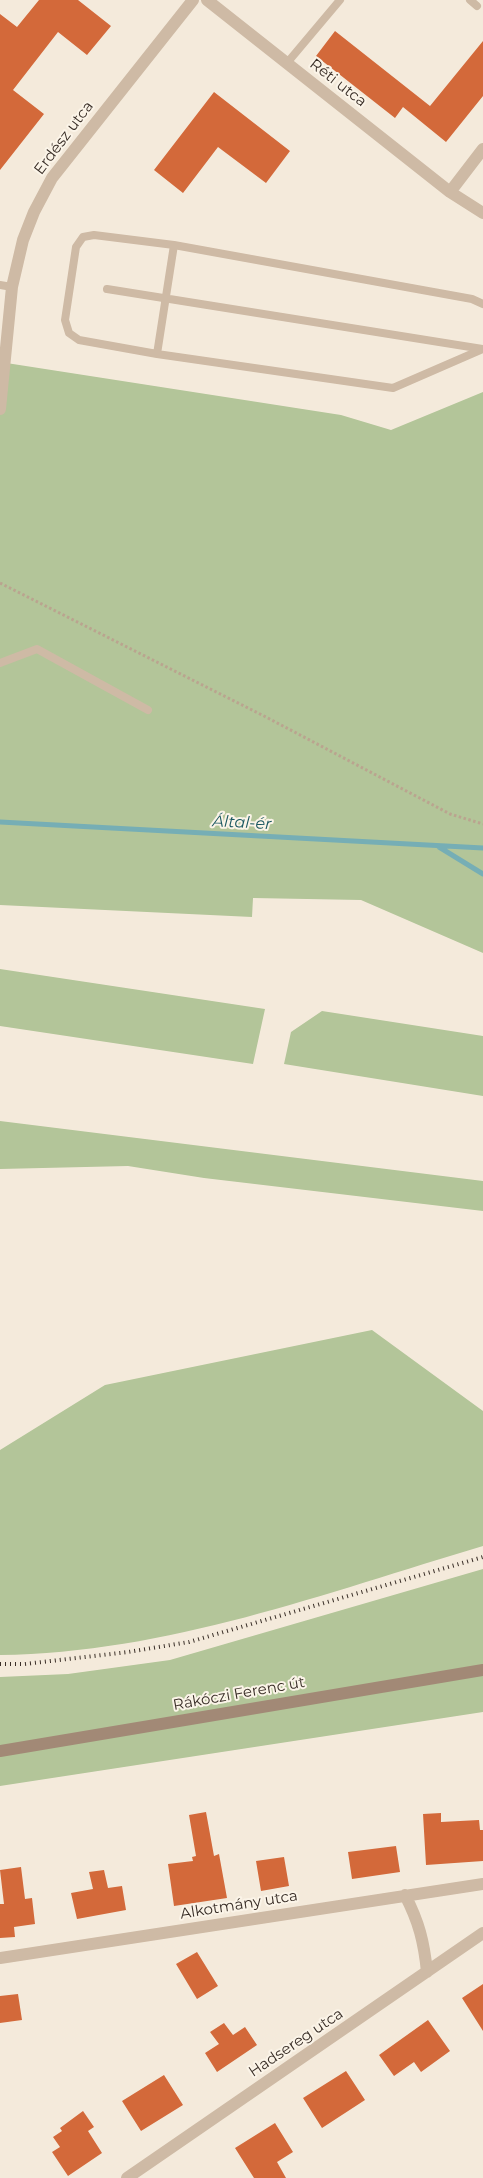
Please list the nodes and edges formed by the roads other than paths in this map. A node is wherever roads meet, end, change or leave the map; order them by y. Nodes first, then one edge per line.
1 (193, 0) edge
2 (207, 0) edge
3 (340, 0) edge
4 (470, 0) edge
5 (477, 6) dead end
6 (287, 63) junction
7 (483, 149) edge
8 (450, 192) junction
9 (483, 214) edge
10 (174, 245) junction
11 (6, 286) edge
12 (107, 289) dead end
13 (166, 298) junction
14 (483, 304) edge
15 (4, 335) edge
16 (483, 349) edge
17 (157, 354) junction
18 (0, 409) edge
19 (0, 664) edge
20 (148, 710) dead end
21 (483, 1670) edge
22 (0, 1751) edge
23 (483, 1884) edge
24 (405, 1895) junction
25 (483, 1933) edge
26 (0, 1958) edge
27 (427, 1972) junction
28 (127, 2178) edge

1 - 11 street, Erdész utca
2 - 6 street, Réti utca
3 - 6 lane
4 - 5 lane
6 - 8 street, Réti utca
7 - 8 street
8 - 9 street, Réti utca
10 - 13 lane
10 - 14 lane
10 - 17 lane
11 - 15 street, Erdész utca
12 - 13 lane
13 - 16 lane
13 - 17 lane
15 - 18 street, Erdész utca
16 - 17 lane
19 - 20 lane
21 - 22 main road, Rákóczi Ferenc út
23 - 24 street, Alkotmány utca
24 - 26 street, Alkotmány utca
24 - 27 street
25 - 27 street, Hadsereg utca
27 - 28 street, Hadsereg utca

